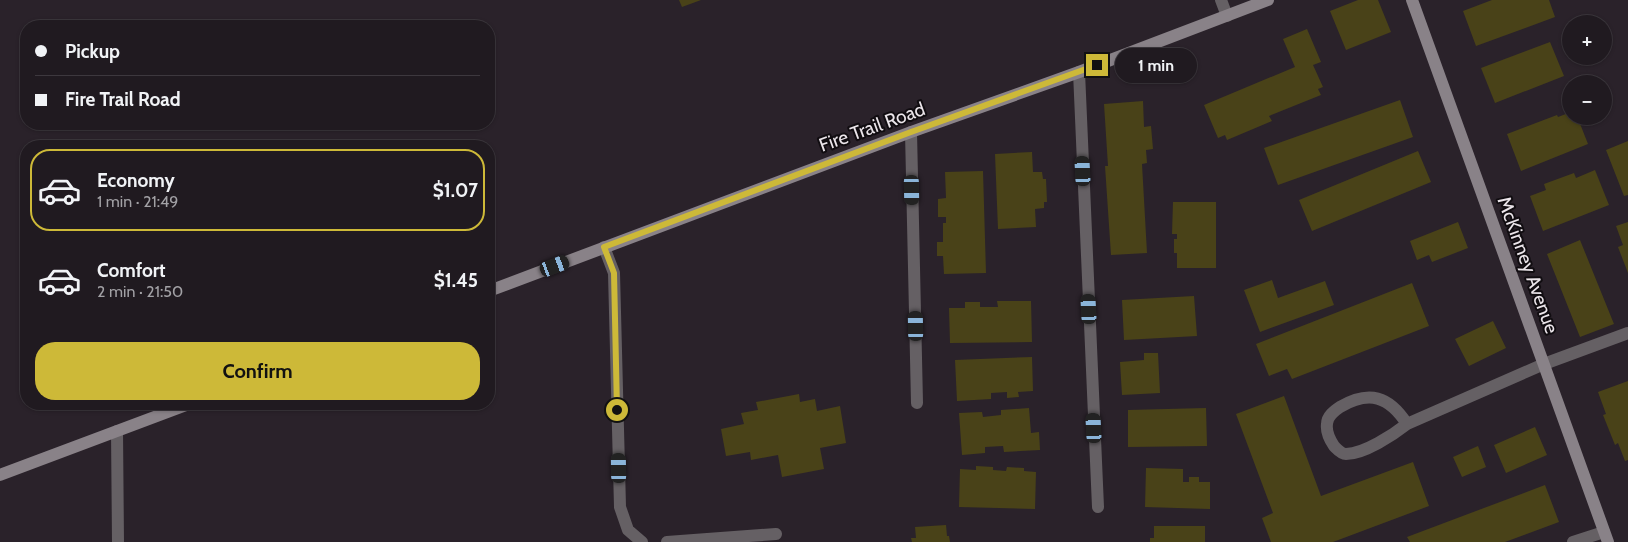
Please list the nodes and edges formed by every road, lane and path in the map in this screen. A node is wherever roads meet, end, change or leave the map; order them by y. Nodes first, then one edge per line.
1 (1221, 0) edge
2 (1268, 0) edge
3 (1412, 0) edge
4 (1227, 16) junction
5 (1079, 72) junction
6 (911, 132) junction
7 (604, 247) junction
8 (495, 289) edge
9 (1628, 334) edge
10 (1544, 364) junction
11 (917, 403) dead end
12 (173, 410) edge
13 (1407, 424) junction
14 (117, 431) junction
15 (0, 475) edge
16 (1098, 507) dead end
17 (776, 534) dead end
18 (1606, 537) edge
19 (118, 542) edge
20 (642, 542) edge
21 (666, 542) edge
22 (1573, 542) edge

1 - 4 street
2 - 4 main road, Fire Trail Road
3 - 10 main road, McKinney Avenue
4 - 5 main road, Fire Trail Road
5 - 6 main road, Fire Trail Road
5 - 16 street
6 - 7 main road, Fire Trail Road
6 - 11 street
7 - 8 main road, Fire Trail Road
7 - 20 street
9 - 10 street
10 - 13 street
10 - 18 main road, McKinney Avenue
12 - 14 main road
13 - 13 street
14 - 15 main road
14 - 19 street
17 - 21 street
18 - 22 street

